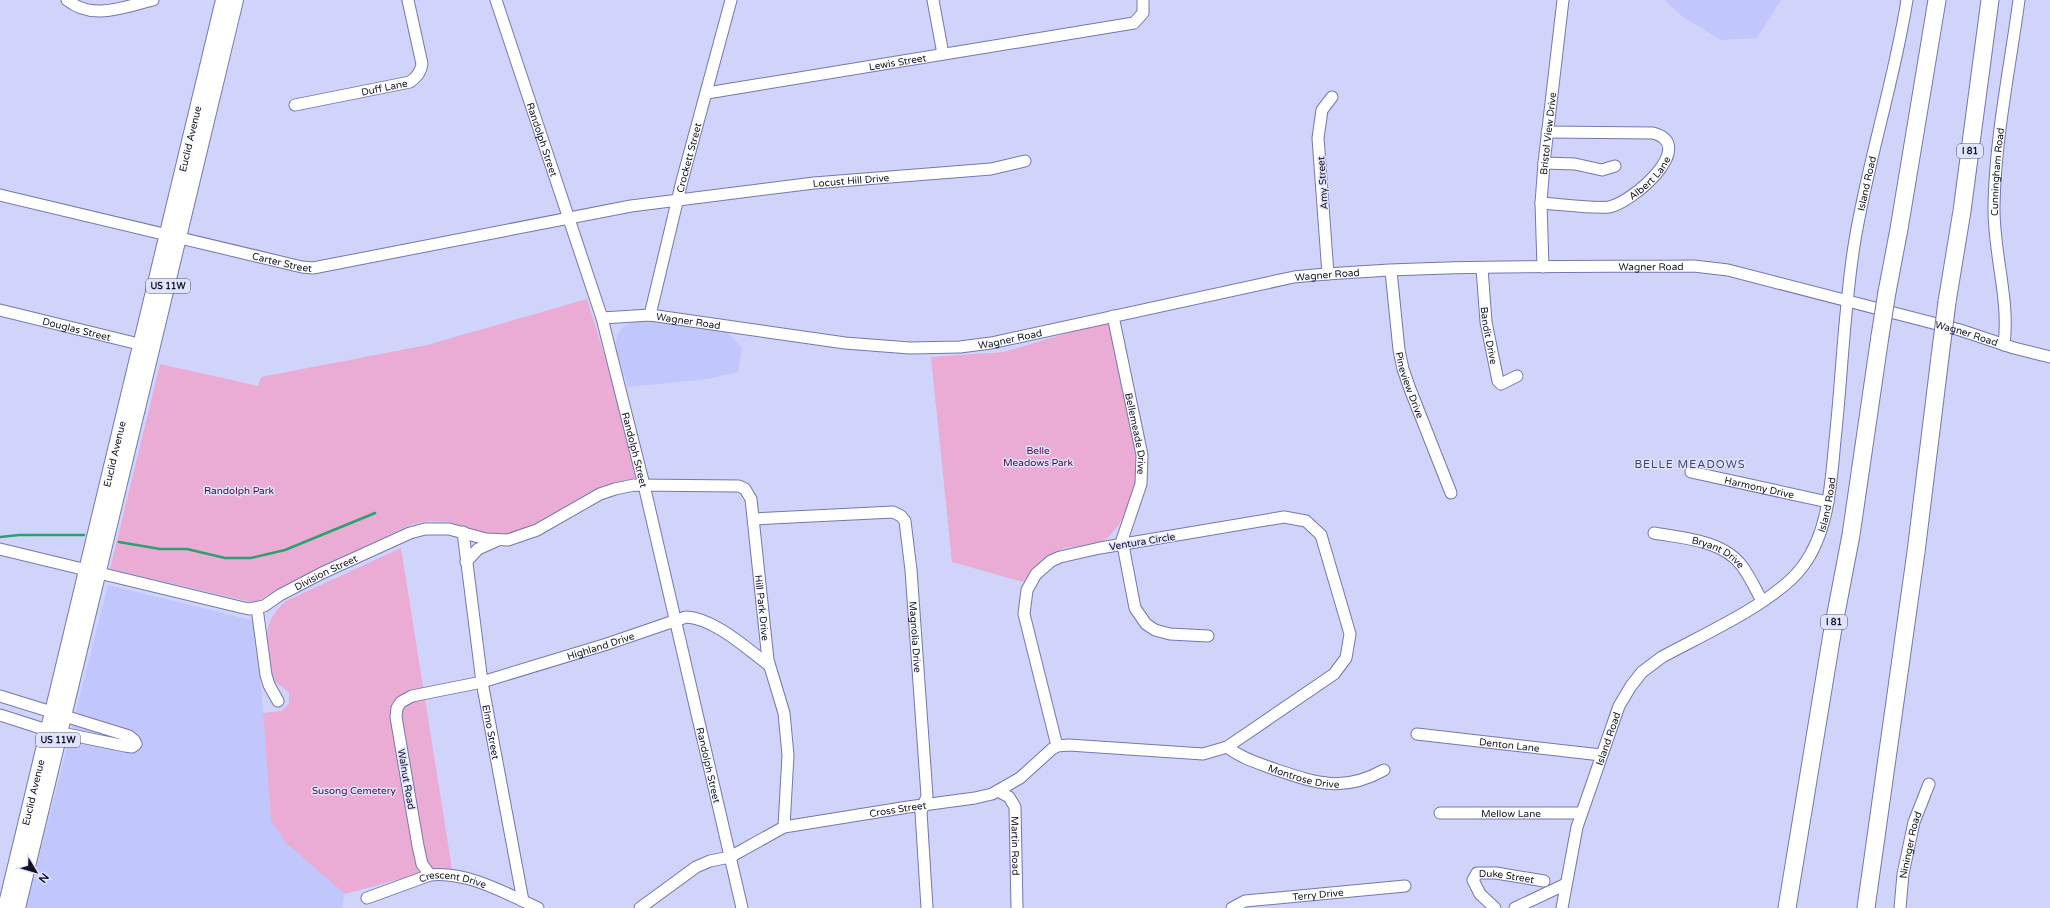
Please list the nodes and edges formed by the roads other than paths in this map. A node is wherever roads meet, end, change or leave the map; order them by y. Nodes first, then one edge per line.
1 (66, 0) edge
2 (153, 0) edge
3 (223, 0) edge
4 (236, 0) edge
5 (408, 0) edge
6 (496, 0) edge
7 (731, 0) edge
8 (933, 0) edge
9 (1144, 0) edge
10 (1563, 0) edge
11 (1907, 0) edge
12 (1937, 0) edge
13 (1990, 0) edge
14 (2019, 0) edge
15 (944, 54) junction
16 (707, 93) junction
17 (1332, 96) dead end
18 (295, 105) dead end
19 (1547, 132) junction
20 (1025, 161) dead end
21 (1544, 163) junction
22 (1616, 166) dead end
23 (0, 195) edge
24 (678, 200) junction
25 (1541, 203) junction
26 (568, 219) junction
27 (173, 236) junction
28 (1543, 267) junction
29 (1482, 268) junction
30 (1390, 271) junction
31 (1328, 274) junction
32 (1848, 300) junction
33 (0, 310) edge
34 (650, 315) junction
35 (1113, 316) junction
36 (602, 318) junction
37 (2004, 345) junction
38 (147, 346) junction
39 (2049, 357) edge
40 (1518, 376) dead end
41 (1691, 472) dead end
42 (644, 485) junction
43 (1451, 494) dead end
44 (1828, 502) junction
45 (754, 519) junction
46 (462, 532) junction
47 (1654, 533) dead end
48 (497, 540) junction
49 (1123, 545) junction
50 (0, 549) edge
51 (466, 562) junction
52 (92, 571) junction
53 (1762, 601) junction
54 (257, 608) junction
55 (675, 620) junction
56 (1208, 636) dead end
57 (769, 666) junction
58 (482, 682) junction
59 (420, 694) joint
60 (0, 696) edge
61 (278, 701) dead end
62 (0, 715) edge
63 (57, 715) junction
64 (54, 731) junction
65 (1417, 734) dead end
66 (1057, 746) junction
67 (1227, 747) junction
68 (1601, 754) junction
69 (1384, 770) dead end
70 (1929, 784) dead end
71 (998, 791) junction
72 (923, 805) junction
73 (1440, 813) dead end
74 (1581, 813) junction
75 (784, 827) junction
76 (730, 857) junction
77 (430, 875) junction
78 (1544, 881) dead end
79 (1566, 884) junction
80 (1405, 886) dead end
81 (367, 898) dead end
82 (523, 901) junction
83 (5, 908) edge
84 (18, 908) edge
85 (538, 908) edge
86 (640, 908) edge
87 (742, 908) edge
88 (927, 908) edge
89 (1017, 908) edge
90 (1232, 908) edge
91 (1495, 908) edge
92 (1515, 908) edge
93 (1562, 908) edge
94 (1787, 908) edge
95 (1866, 908) edge
96 (1900, 908) edge

1 - 2 street
3 - 27 main road, Euclid Avenue / US 11W
4 - 27 main road, Euclid Avenue / US 11W
5 - 18 street, Duff Lane
6 - 26 street, Randolph Street
7 - 16 street, Crockett Street
8 - 15 street
9 - 15 street, Lewis Street
10 - 19 street, Bristol View Drive
11 - 32 street, Island Road
12 - 94 highway, I 81, bridge
13 - 95 highway, I 81, bridge
14 - 37 street, Cunningham Road
15 - 16 street, Lewis Street
16 - 24 street, Crockett Street
17 - 31 street, Amy Street
19 - 21 street, Bristol View Drive
19 - 25 street, Albert Lane
20 - 24 street, Locust Hill Drive
21 - 22 street
21 - 25 street, Bristol View Drive
23 - 27 street, Carter Street
24 - 26 street, Locust Hill Drive
24 - 34 street, Crockett Street
25 - 28 street, Bristol View Drive
26 - 27 street, Carter Street
26 - 36 street, Randolph Street
27 - 38 main road, Euclid Avenue / US 11W
28 - 29 street, Wagner Road
28 - 32 street, Wagner Road
29 - 30 street, Wagner Road
29 - 40 street, Bandit Drive
30 - 31 street, Wagner Road
30 - 43 street, Pineview Drive
31 - 35 street, Wagner Road
32 - 37 street, Wagner Road
32 - 44 street, Island Road
33 - 38 street, Douglas Street
34 - 35 street, Wagner Road
34 - 36 street, Wagner Road
35 - 49 street, Bellemeade Drive
36 - 42 street, Randolph Street
37 - 39 street, Wagner Road
38 - 52 main road, Euclid Avenue / US 11W
41 - 44 street, Harmony Drive
42 - 45 street, Hill Park Drive
42 - 48 street, Division Street
42 - 55 street, Randolph Street
44 - 53 street, Island Road
45 - 57 street, Hill Park Drive
45 - 72 street, Magnolia Drive
46 - 48 street, Division Street
46 - 51 street, Elmo Street
46 - 54 street, Division Street
47 - 53 street, Bryant Drive
48 - 51 street
49 - 56 street, Bellemeade Drive
49 - 66 street, Ventura Circle
49 - 67 street, Ventura Circle
50 - 52 street
51 - 58 street, Elmo Street
52 - 54 street
52 - 63 main road, Euclid Avenue / US 11W
53 - 68 street, Island Road
54 - 61 street
55 - 57 street, Highland Drive
55 - 58 street, Highland Drive
55 - 76 street, Randolph Street
57 - 75 street, Hill Park Drive
58 - 59 street, Highland Drive
58 - 82 street, Elmo Street
59 - 77 street, Walnut Road
60 - 63 street
62 - 64 street
63 - 64 main road, Euclid Avenue / US 11W
63 - 64 street
64 - 83 main road, Euclid Avenue / US 11W
64 - 84 main road, Euclid Avenue / US 11W
65 - 68 street, Denton Lane
66 - 67 street, Ventura Circle
66 - 71 street, Cross Street
67 - 69 street, Montrose Drive
68 - 74 street, Island Road
70 - 96 street, Nininger Road
71 - 72 street, Cross Street
71 - 89 street, Martin Road
72 - 75 street, Cross Street
72 - 88 street, Magnolia Drive
73 - 74 street, Mellow Lane
74 - 79 street, Island Road
75 - 76 street, Cross Street
76 - 86 street
76 - 87 street, Randolph Street
77 - 81 street, Crescent Drive
77 - 82 street, Crescent Drive
78 - 91 street, Duke Street
79 - 92 street
79 - 93 street, Island Road
80 - 90 street, Terry Drive
82 - 85 street, Crescent Drive

